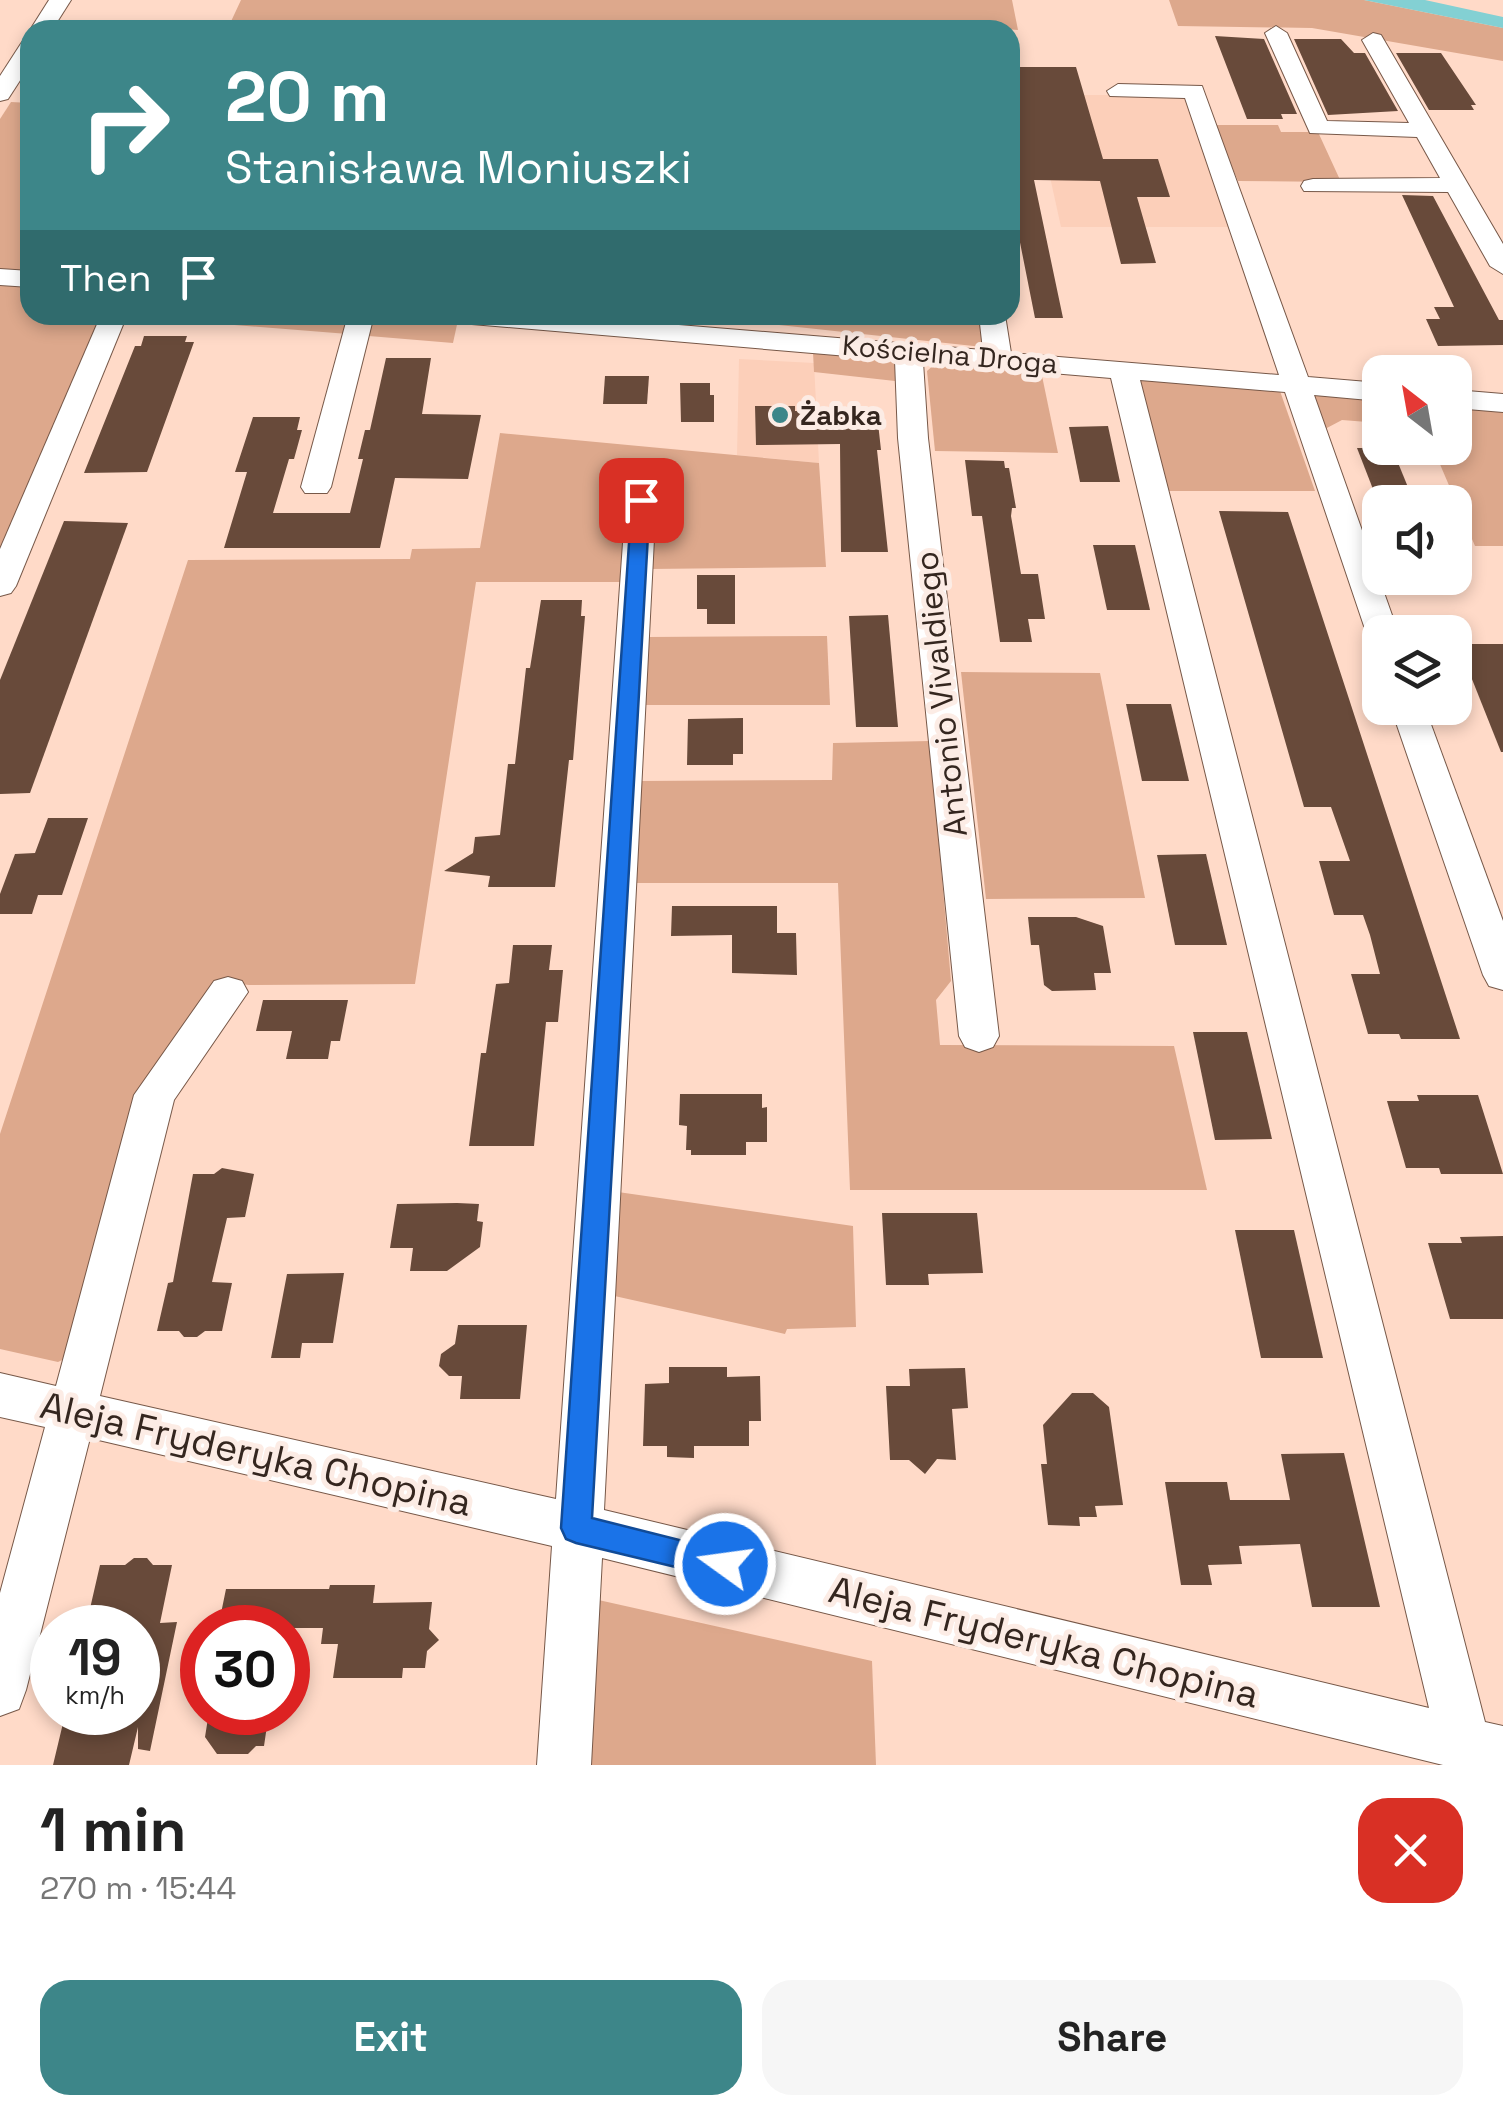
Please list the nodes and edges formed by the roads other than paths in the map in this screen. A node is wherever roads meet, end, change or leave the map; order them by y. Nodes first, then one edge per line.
1 (1276, 33) dead end
2 (1372, 40) dead end
3 (20, 62) edge
4 (1118, 91) dead end
5 (0, 94) edge
6 (1425, 130) junction
7 (1459, 185) junction
8 (1313, 186) dead end
9 (1503, 266) edge
10 (110, 325) edge
11 (358, 325) edge
12 (585, 325) edge
13 (993, 325) edge
14 (909, 351) junction
15 (998, 359) junction
16 (1123, 368) junction
17 (1293, 384) junction
18 (1362, 390) edge
19 (1472, 400) edge
20 (1503, 403) edge
21 (316, 487) dead end
22 (641, 500) dead end
23 (0, 586) edge
24 (1376, 615) edge
25 (1414, 725) edge
26 (1503, 976) edge
27 (228, 992) dead end
28 (978, 1036) dead end
29 (0, 1395) edge
30 (74, 1412) junction
31 (576, 1528) junction
32 (0, 1690) edge
33 (1484, 1748) edge
34 (564, 1765) edge

1 - 6 street
2 - 6 street
3 - 5 street
4 - 17 street
6 - 7 street
7 - 8 street
7 - 9 street
10 - 23 street
11 - 21 street
12 - 14 street, Kościelna Droga
13 - 15 street
14 - 15 street, Kościelna Droga
14 - 28 street, Antonio Vivaldiego
15 - 16 street, Kościelna Droga
16 - 17 street, Kościelna Droga
16 - 33 street
17 - 18 street, Kościelna Droga
17 - 24 street
19 - 20 street
22 - 31 street
25 - 26 street
27 - 30 street
29 - 30 street, Aleja Fryderyka Chopina
30 - 31 street, Aleja Fryderyka Chopina
30 - 32 street
31 - 33 street, Aleja Fryderyka Chopina
31 - 34 street

